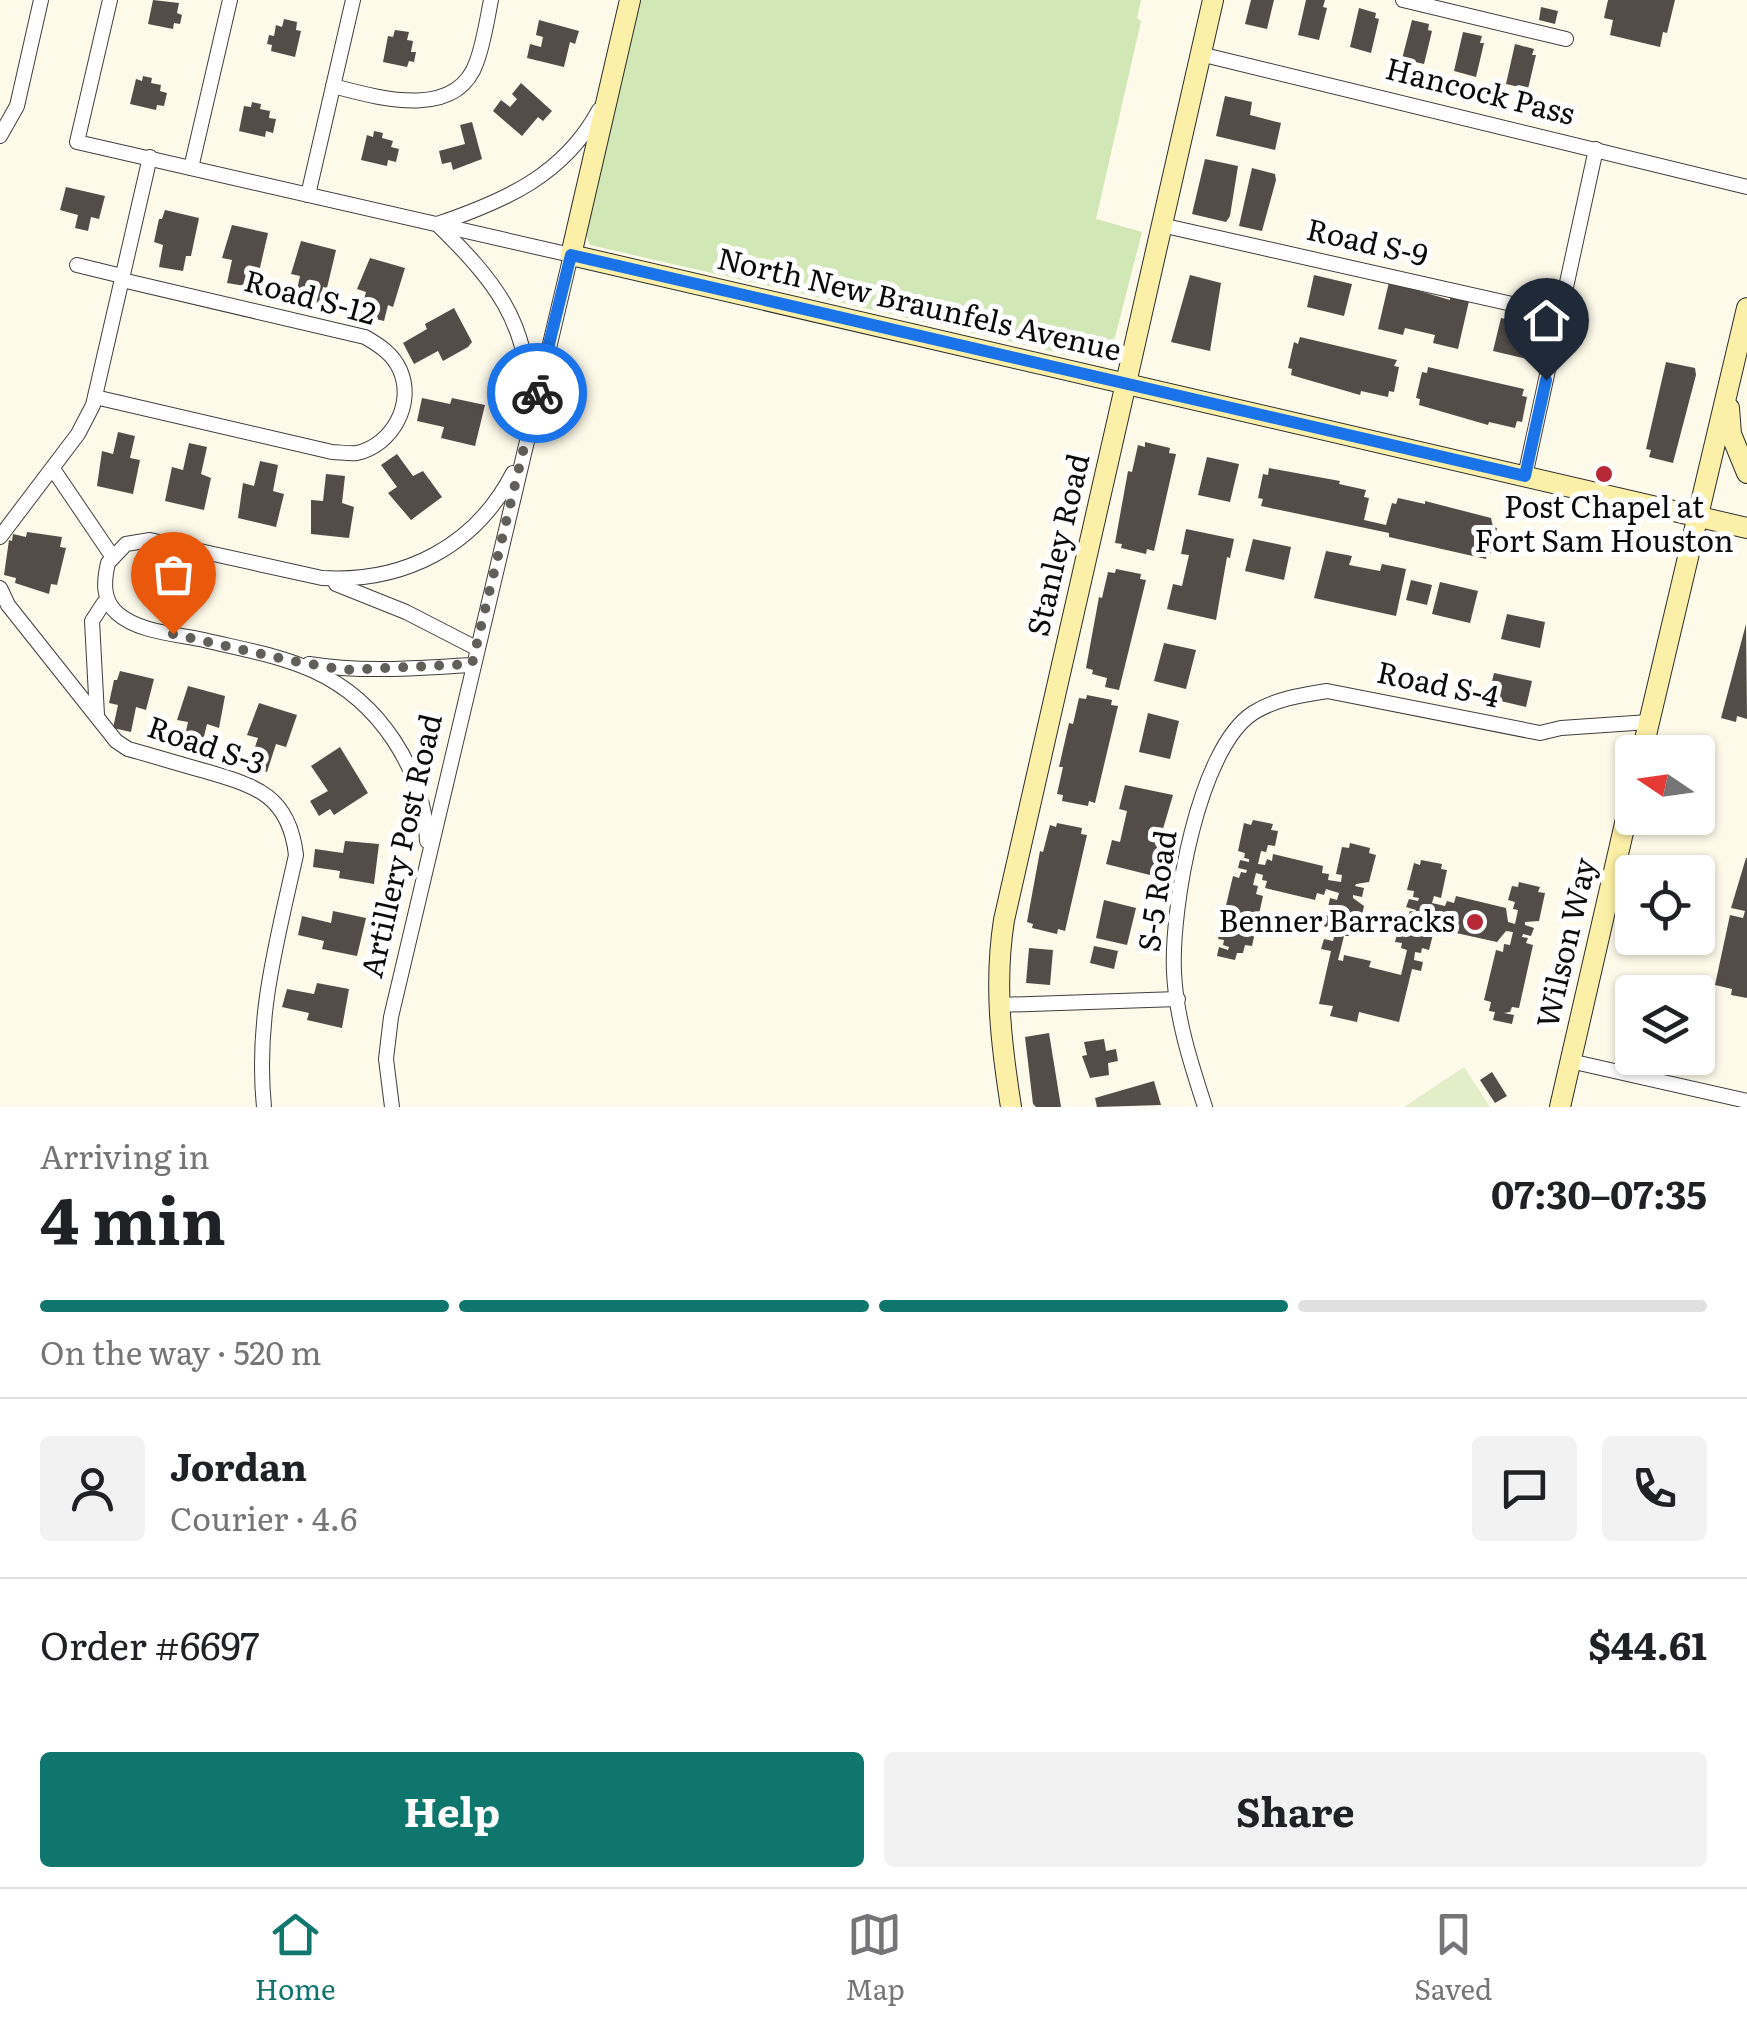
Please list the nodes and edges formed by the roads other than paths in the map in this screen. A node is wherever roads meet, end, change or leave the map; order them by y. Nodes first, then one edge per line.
1 (41, 0) edge
2 (110, 0) edge
3 (230, 0) edge
4 (353, 0) edge
5 (492, 0) edge
6 (630, 0) edge
7 (1212, 0) edge
8 (1403, 0) edge
9 (1566, 38) dead end
10 (1200, 54) junction
11 (333, 86) junction
12 (610, 86) junction
13 (3, 129) edge
14 (1596, 148) junction
15 (150, 158) junction
16 (191, 168) junction
17 (1747, 187) edge
18 (308, 195) junction
19 (437, 224) junction
20 (1161, 224) junction
21 (571, 255) junction
22 (77, 266) dead end
23 (122, 278) junction
24 (1747, 308) edge
25 (1561, 315) junction
26 (1126, 384) junction
27 (1728, 390) junction
28 (96, 396) junction
29 (529, 424) junction
30 (522, 455) junction
31 (53, 469) junction
32 (1747, 473) edge
33 (1525, 476) junction
34 (1697, 516) junction
35 (1747, 528) edge
36 (0, 537) edge
37 (112, 556) junction
38 (322, 578) junction
39 (0, 588) edge
40 (108, 602) junction
41 (476, 648) junction
42 (288, 660) junction
43 (472, 664) junction
44 (97, 716) junction
45 (1649, 722) junction
46 (1646, 735) edge
47 (1228, 737) joint
48 (1622, 835) edge
49 (428, 858) junction
50 (1178, 1000) junction
51 (998, 1005) junction
52 (1570, 1061) junction
53 (1747, 1101) edge
54 (264, 1107) edge
55 (392, 1107) edge
56 (1011, 1107) edge
57 (1204, 1107) edge
58 (1560, 1107) edge

1 - 13 street
2 - 15 street, North New Braunfels Avenue
3 - 16 street
4 - 11 street
5 - 11 street
6 - 12 street
7 - 10 street, Stanley Road
8 - 9 street
10 - 14 street, Hancock Pass
10 - 20 street, Stanley Road
11 - 18 street
12 - 19 street
12 - 21 street
14 - 17 street, Hancock Pass
14 - 25 street
15 - 16 street, North New Braunfels Avenue
15 - 23 street
16 - 18 street, North New Braunfels Avenue
18 - 19 street, North New Braunfels Avenue
19 - 21 street, North New Braunfels Avenue
19 - 29 street, Artillery Post Road
20 - 25 street, Road S-9
20 - 26 street, Stanley Road
21 - 26 street, North New Braunfels Avenue
21 - 29 street, Artillery Post Road
22 - 23 street
23 - 28 street
23 - 28 street, Road S-12
24 - 27 street
25 - 33 street
26 - 33 street, North New Braunfels Avenue
26 - 51 street, Stanley Road
27 - 32 street
27 - 34 street
28 - 31 street
29 - 30 street, Artillery Post Road
30 - 38 street
30 - 41 street, Artillery Post Road
31 - 36 street
31 - 37 street
33 - 34 street, North New Braunfels Avenue
34 - 35 street, North New Braunfels Avenue
34 - 45 street
37 - 38 street
37 - 40 street
38 - 41 street
39 - 44 street, Road S-3
40 - 42 street
40 - 44 street
41 - 43 street, Artillery Post Road
42 - 43 street
42 - 49 street
43 - 49 street, Artillery Post Road
44 - 54 street, Road S-3
45 - 46 street
45 - 47 street, Road S-4
47 - 50 street, S-5 Road
48 - 52 street, Wilson Way
49 - 55 street, Artillery Post Road
50 - 51 street
50 - 57 street
51 - 56 street, Stanley Road
52 - 53 street
52 - 58 street, Wilson Way

